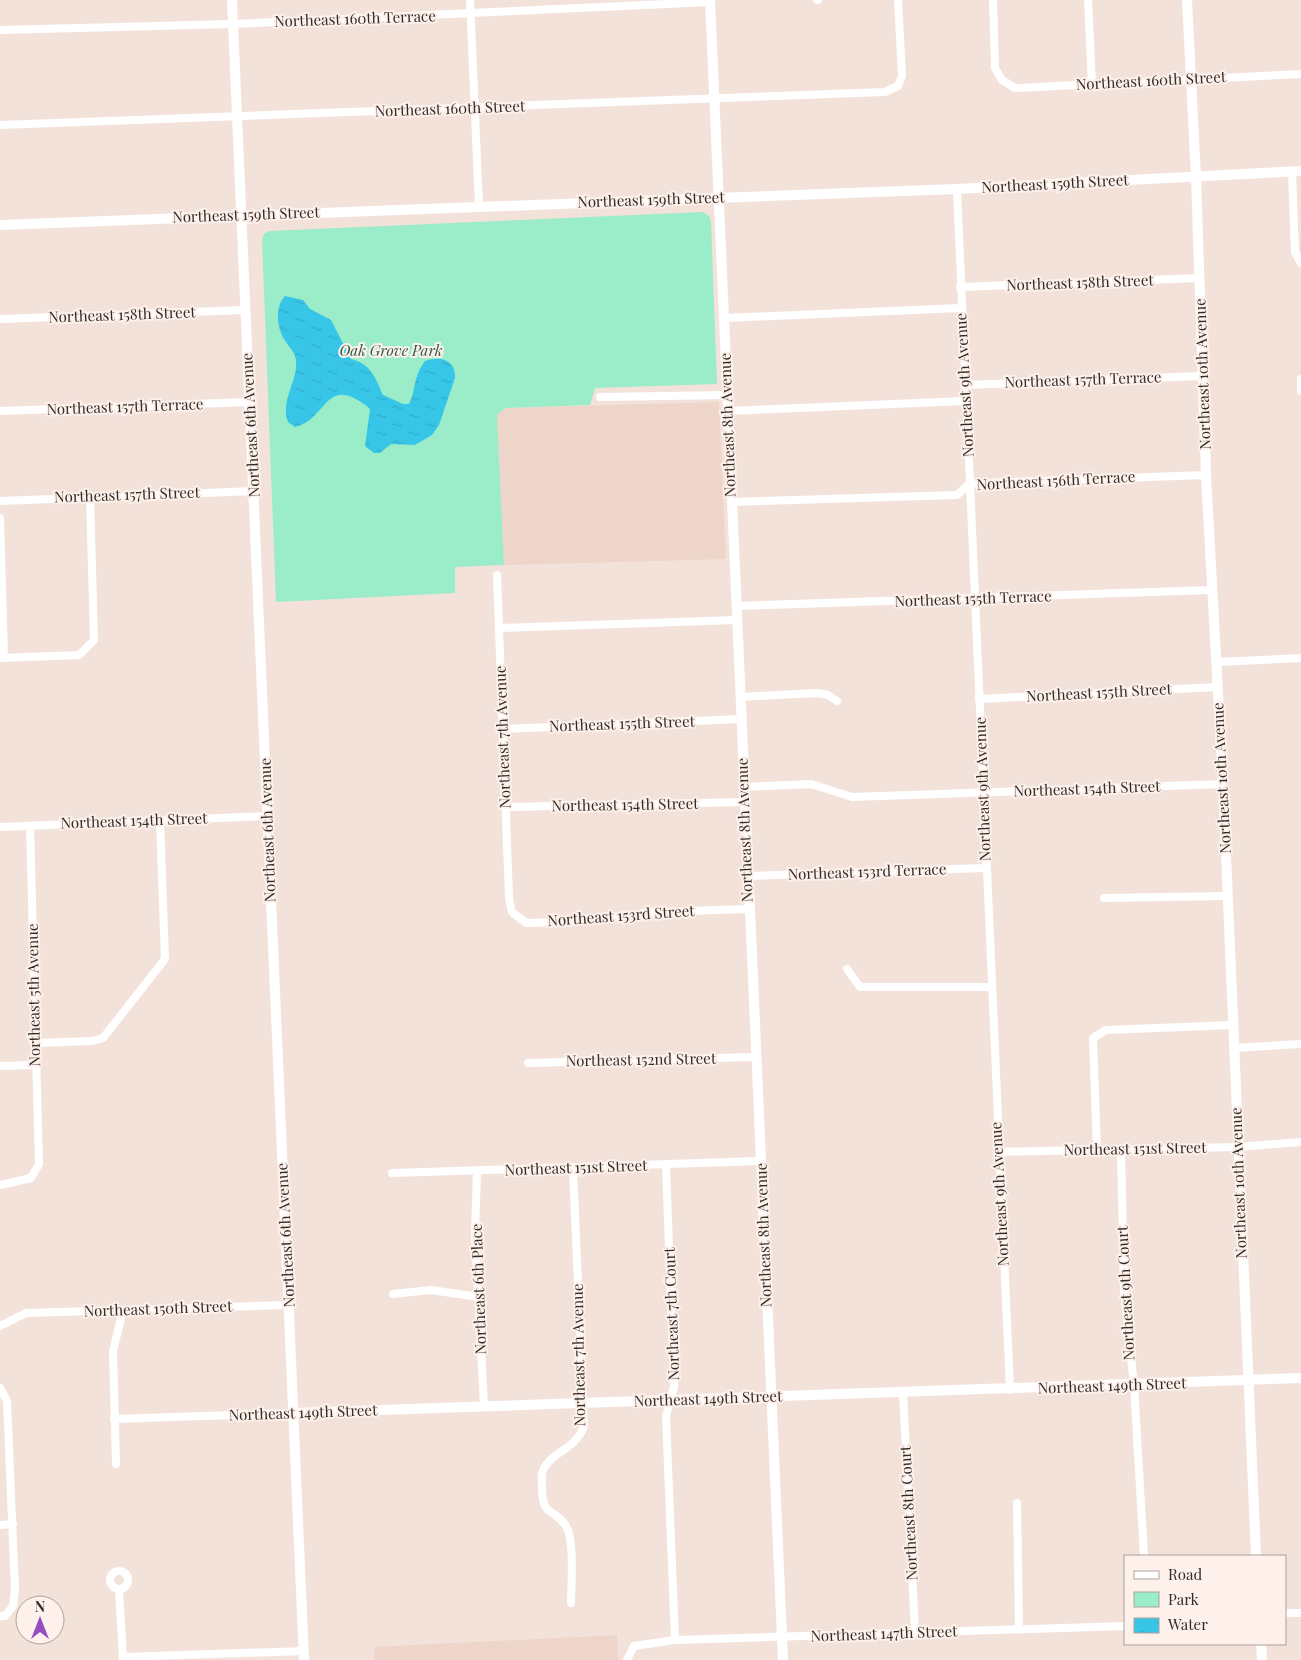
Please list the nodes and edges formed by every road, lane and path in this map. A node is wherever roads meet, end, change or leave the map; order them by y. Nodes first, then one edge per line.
1 (232, 0) edge
2 (470, 0) edge
3 (898, 0) edge
4 (993, 0) edge
5 (1088, 0) edge
6 (1187, 0) edge
7 (710, 1) edge
8 (470, 14) junction
9 (233, 24) junction
10 (0, 30) edge
11 (1301, 74) edge
12 (1191, 79) junction
13 (1092, 85) junction
14 (714, 98) junction
15 (475, 108) junction
16 (238, 117) junction
17 (0, 125) edge
18 (1296, 172) edge
19 (1196, 177) junction
20 (957, 189) junction
21 (718, 198) junction
22 (480, 206) junction
23 (241, 215) junction
24 (0, 226) edge
25 (1301, 262) edge
26 (1200, 278) junction
27 (960, 288) junction
28 (961, 308) junction
29 (245, 310) junction
30 (724, 318) junction
31 (0, 319) edge
32 (1203, 376) junction
33 (1301, 378) edge
34 (964, 385) junction
35 (1301, 391) edge
36 (727, 395) junction
37 (600, 397) dead end
38 (965, 401) junction
39 (249, 402) junction
40 (0, 411) edge
41 (728, 411) junction
42 (1206, 475) junction
43 (970, 484) junction
44 (255, 491) junction
45 (90, 496) junction
46 (0, 501) edge
47 (731, 502) junction
48 (0, 518) edge
49 (497, 575) dead end
50 (1211, 590) junction
51 (973, 599) junction
52 (736, 606) junction
53 (737, 620) junction
54 (499, 628) junction
55 (2, 658) edge
56 (1301, 658) edge
57 (1217, 662) junction
58 (1218, 687) junction
59 (740, 697) junction
60 (979, 699) junction
61 (837, 701) dead end
62 (740, 719) junction
63 (504, 729) junction
64 (1222, 784) junction
65 (744, 787) junction
66 (982, 792) junction
67 (744, 802) junction
68 (506, 807) junction
69 (267, 816) junction
70 (160, 820) junction
71 (30, 826) junction
72 (0, 827) edge
73 (986, 868) junction
74 (749, 876) junction
75 (1227, 896) junction
76 (509, 898) joint
77 (1104, 898) dead end
78 (748, 909) junction
79 (847, 969) dead end
80 (989, 987) junction
81 (1233, 1025) junction
82 (35, 1043) junction
83 (1301, 1044) edge
84 (1234, 1048) junction
85 (755, 1057) junction
86 (528, 1063) dead end
87 (36, 1065) junction
88 (0, 1066) edge
89 (1301, 1142) edge
90 (1236, 1148) junction
91 (1097, 1149) junction
92 (1120, 1149) junction
93 (998, 1152) junction
94 (760, 1161) junction
95 (666, 1165) junction
96 (573, 1168) junction
97 (477, 1171) junction
98 (392, 1173) dead end
99 (0, 1185) edge
100 (393, 1294) dead end
101 (479, 1297) junction
102 (290, 1305) junction
103 (123, 1310) junction
104 (0, 1326) edge
105 (1301, 1378) edge
106 (1247, 1381) junction
107 (1134, 1385) junction
108 (0, 1388) edge
109 (1010, 1390) junction
110 (904, 1392) junction
111 (771, 1397) junction
112 (672, 1398) junction
113 (583, 1403) junction
114 (484, 1406) junction
115 (294, 1413) junction
116 (114, 1419) junction
117 (116, 1464) dead end
118 (1018, 1503) dead end
119 (12, 1524) junction
120 (0, 1525) edge
121 (1144, 1555) edge
122 (1256, 1555) edge
123 (119, 1589) dead end
124 (571, 1603) dead end
125 (1301, 1612) edge
126 (1286, 1613) edge
127 (2, 1616) edge
128 (1124, 1626) edge
129 (1019, 1629) junction
130 (915, 1633) junction
131 (782, 1637) junction
132 (675, 1640) junction
133 (1261, 1645) edge
134 (304, 1656) edge
135 (123, 1658) edge
136 (627, 1660) edge
137 (783, 1660) edge
138 (1262, 1660) edge

1 - 9 street, Northeast 6th Avenue
2 - 8 street
3 - 14 street, Northeast 160th Street
4 - 13 street, Northeast 160th Street
5 - 13 street
6 - 12 street, Northeast 10th Avenue
7 - 8 street, Northeast 160th Terrace
7 - 14 street, Northeast 8th Avenue
8 - 9 street, Northeast 160th Terrace
8 - 15 street
9 - 10 street, Northeast 160th Terrace
9 - 16 street, Northeast 6th Avenue
11 - 12 street, Northeast 160th Street
12 - 13 street, Northeast 160th Street
12 - 19 street, Northeast 10th Avenue
14 - 15 street, Northeast 160th Street
14 - 21 street, Northeast 8th Avenue
15 - 16 street, Northeast 160th Street
15 - 22 street
16 - 17 street, Northeast 160th Street
16 - 23 street, Northeast 6th Avenue
18 - 19 street, Northeast 159th Street
18 - 25 street
19 - 20 street, Northeast 159th Street
19 - 26 street, Northeast 10th Avenue
20 - 21 street, Northeast 159th Street
20 - 27 street, Northeast 9th Avenue
21 - 22 street, Northeast 159th Street
21 - 30 street, Northeast 8th Avenue
22 - 23 street, Northeast 159th Street
23 - 24 street, Northeast 159th Street
23 - 29 street, Northeast 6th Avenue
26 - 27 street, Northeast 158th Street
26 - 32 street, Northeast 10th Avenue
27 - 28 street, Northeast 9th Avenue
28 - 30 street
28 - 34 street, Northeast 9th Avenue
29 - 31 street, Northeast 158th Street
29 - 39 street, Northeast 6th Avenue
30 - 36 street, Northeast 8th Avenue
32 - 34 street, Northeast 157th Terrace
32 - 42 street, Northeast 10th Avenue
33 - 35 street
34 - 38 street, Northeast 9th Avenue
36 - 37 street
36 - 41 street, Northeast 8th Avenue
38 - 41 street
38 - 43 street, Northeast 9th Avenue
39 - 40 street, Northeast 157th Terrace
39 - 44 street, Northeast 6th Avenue
41 - 47 street, Northeast 8th Avenue
42 - 43 street, Northeast 156th Terrace
42 - 50 street, Northeast 10th Avenue
43 - 47 street, Northeast 156th Terrace
43 - 51 street, Northeast 9th Avenue
44 - 45 street, Northeast 157th Street
44 - 69 street, Northeast 6th Avenue
45 - 46 street, Northeast 157th Street
45 - 55 street
47 - 52 street, Northeast 8th Avenue
48 - 55 street
49 - 54 street, Northeast 7th Avenue
50 - 51 street, Northeast 155th Terrace
50 - 57 street, Northeast 10th Avenue
51 - 52 street, Northeast 155th Terrace
51 - 60 street, Northeast 9th Avenue
52 - 53 street, Northeast 8th Avenue
53 - 54 street
53 - 59 street, Northeast 8th Avenue
54 - 63 street, Northeast 7th Avenue
56 - 57 street
57 - 58 street, Northeast 10th Avenue
58 - 60 street, Northeast 155th Street
58 - 64 street, Northeast 10th Avenue
59 - 61 street
59 - 62 street, Northeast 8th Avenue
60 - 66 street, Northeast 9th Avenue
62 - 63 street, Northeast 155th Street
62 - 65 street, Northeast 8th Avenue
63 - 68 street, Northeast 7th Avenue
64 - 66 street, Northeast 154th Street
64 - 75 street, Northeast 10th Avenue
65 - 66 street, Northeast 154th Street
65 - 67 street, Northeast 8th Avenue
66 - 73 street, Northeast 9th Avenue
67 - 68 street, Northeast 154th Street
67 - 74 street, Northeast 8th Avenue
68 - 76 street, Northeast 7th Avenue
69 - 70 street, Northeast 154th Street
69 - 102 street, Northeast 6th Avenue
70 - 71 street, Northeast 154th Street
70 - 82 street
71 - 72 street, Northeast 154th Street
71 - 82 street, Northeast 5th Avenue
73 - 74 street, Northeast 153rd Terrace
73 - 80 street, Northeast 9th Avenue
74 - 78 street, Northeast 8th Avenue
75 - 77 street
75 - 81 street, Northeast 10th Avenue
76 - 78 street, Northeast 153rd Street
78 - 85 street, Northeast 8th Avenue
79 - 80 street
80 - 93 street, Northeast 9th Avenue
81 - 84 street, Northeast 10th Avenue
81 - 91 street
82 - 87 street, Northeast 5th Avenue
83 - 84 street
84 - 90 street, Northeast 10th Avenue
85 - 86 street, Northeast 152nd Street
85 - 94 street, Northeast 8th Avenue
87 - 88 street
87 - 99 street, Northeast 5th Avenue
89 - 90 street, Northeast 151st Street
90 - 92 street, Northeast 151st Street
90 - 106 street, Northeast 10th Avenue
91 - 92 street, Northeast 151st Street
91 - 93 street, Northeast 151st Street
92 - 107 street, Northeast 9th Court
93 - 109 street, Northeast 9th Avenue
94 - 95 street, Northeast 151st Street
94 - 111 street, Northeast 8th Avenue
95 - 96 street, Northeast 151st Street
95 - 112 street, Northeast 7th Court
96 - 97 street, Northeast 151st Street
96 - 113 street, Northeast 7th Avenue
97 - 98 street, Northeast 151st Street
97 - 101 street, Northeast 6th Place
100 - 101 street
101 - 114 street, Northeast 6th Place
102 - 103 street, Northeast 150th Street
102 - 115 street, Northeast 6th Avenue
103 - 104 street, Northeast 150th Street
103 - 116 street
105 - 106 street, Northeast 149th Street
106 - 107 street, Northeast 149th Street
106 - 122 street, Northeast 10th Avenue
107 - 109 street, Northeast 149th Street
107 - 121 street, Northeast 9th Court
108 - 119 street
109 - 110 street, Northeast 149th Street
110 - 111 street, Northeast 149th Street
110 - 130 street, Northeast 8th Court
111 - 112 street, Northeast 149th Street
111 - 131 street, Northeast 8th Avenue
112 - 113 street, Northeast 149th Street
112 - 132 street, Northeast 7th Court
113 - 114 street, Northeast 149th Street
113 - 124 street, Northeast 7th Avenue
114 - 115 street, Northeast 149th Street
115 - 116 street, Northeast 149th Street
115 - 134 street, Northeast 6th Avenue
116 - 117 street
118 - 129 street
119 - 120 street
119 - 127 street
123 - 135 street
125 - 126 street
128 - 129 street, Northeast 147th Street
129 - 130 street, Northeast 147th Street
130 - 131 street, Northeast 147th Street
131 - 132 street, Northeast 147th Street
131 - 137 street, Northeast 8th Avenue
132 - 136 street, Northeast 147th Street
133 - 138 street
134 - 135 street

